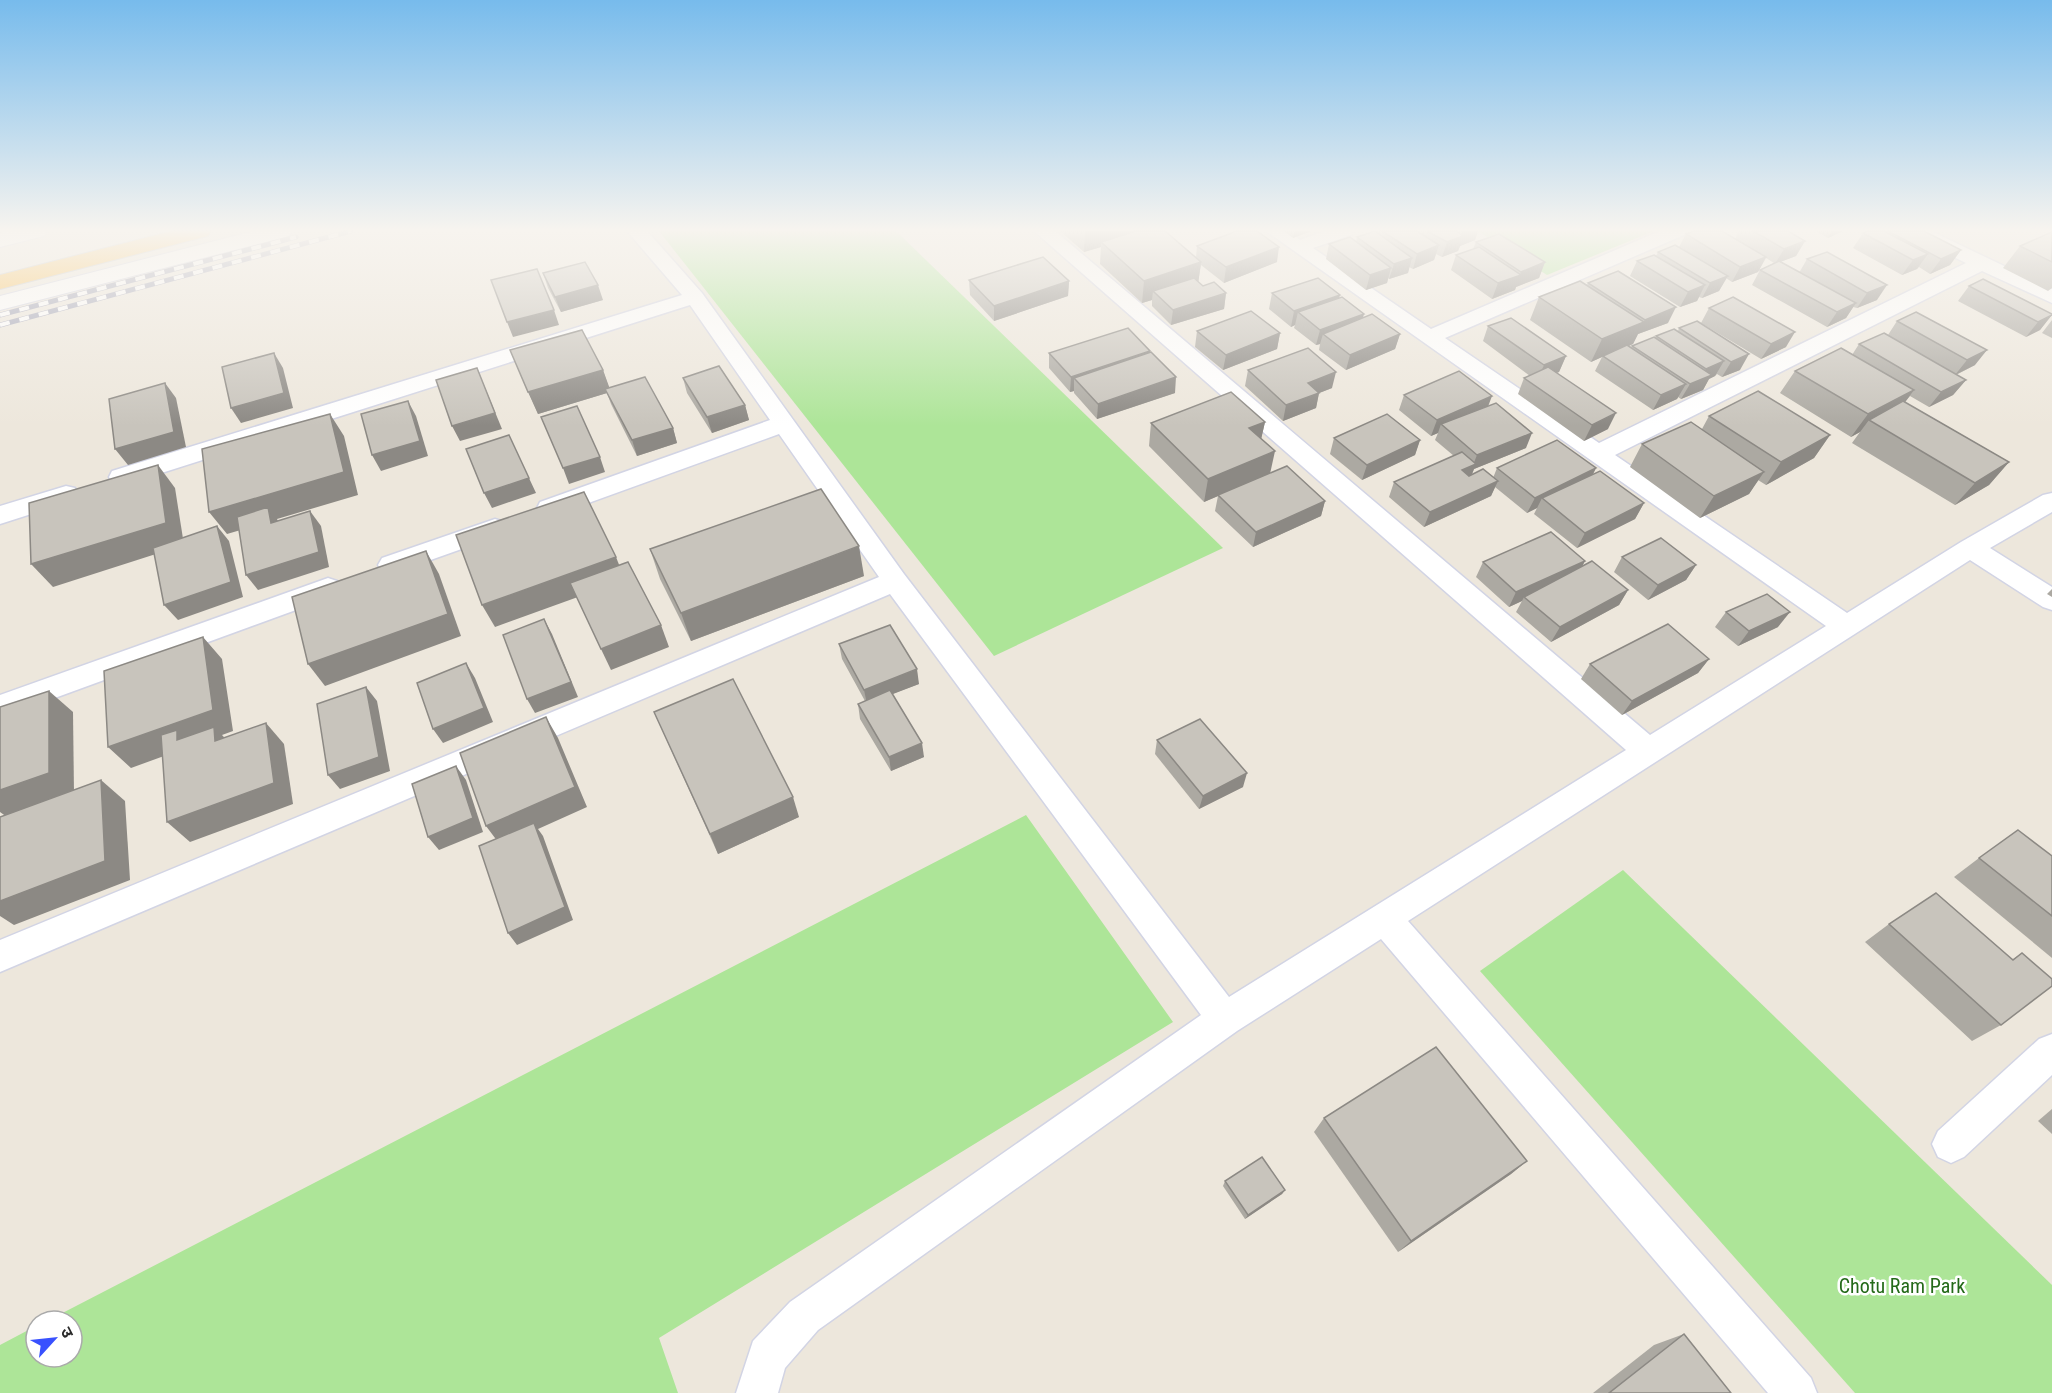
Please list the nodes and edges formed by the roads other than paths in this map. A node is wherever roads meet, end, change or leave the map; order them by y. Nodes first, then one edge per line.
1 (27, 296) edge
2 (1120, 296) edge
3 (1368, 296) edge
4 (1526, 296) edge
5 (1915, 296) edge
6 (695, 297) joint
7 (0, 303) edge
8 (1429, 338) junction
9 (783, 424) junction
10 (1597, 454) junction
11 (2052, 501) edge
12 (0, 515) edge
13 (1970, 548) junction
14 (895, 580) junction
15 (2052, 600) edge
16 (1846, 626) junction
17 (0, 707) edge
18 (1648, 751) junction
19 (1384, 918) junction
20 (0, 956) edge
21 (1225, 1019) junction
22 (2052, 1052) edge
23 (1951, 1144) dead end
24 (757, 1393) edge
25 (1796, 1393) edge

1 - 7 main road
2 - 18 street
3 - 8 street
4 - 8 street
5 - 10 street
6 - 9 street
6 - 12 street
8 - 10 street
9 - 14 street
9 - 17 street
10 - 16 street
11 - 13 street
13 - 15 street
13 - 16 street
14 - 20 street
14 - 21 street
16 - 18 street
18 - 19 street
19 - 21 street
19 - 25 street
21 - 24 street
22 - 23 street

